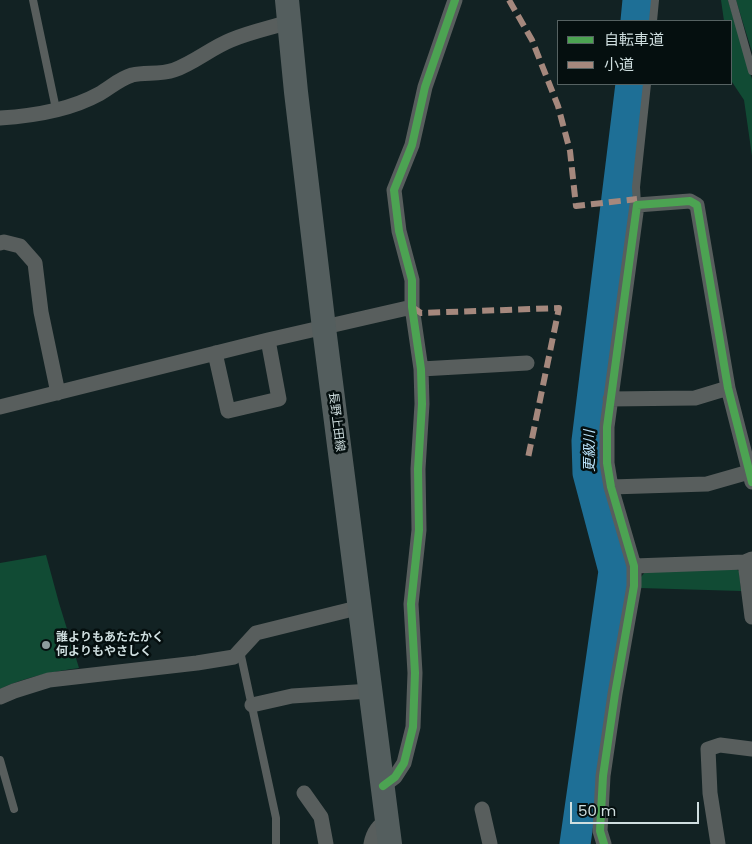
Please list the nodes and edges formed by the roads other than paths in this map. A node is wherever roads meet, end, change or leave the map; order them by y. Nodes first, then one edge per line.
1 (33, 0) edge
2 (455, 0) edge
3 (656, 0) edge
4 (732, 0) edge
5 (288, 11) edge
6 (653, 20) edge
7 (752, 71) edge
8 (647, 85) edge
9 (56, 109) junction
10 (0, 118) edge
11 (637, 205) junction
12 (0, 243) edge
13 (412, 307) junction
14 (324, 328) junction
15 (268, 340) junction
16 (215, 353) junction
17 (527, 363) dead end
18 (421, 369) junction
19 (728, 388) junction
20 (58, 393) junction
21 (610, 399) junction
22 (0, 407) edge
23 (751, 477) edge
24 (611, 486) junction
25 (748, 561) edge
26 (634, 566) junction
27 (361, 607) junction
28 (752, 617) edge
29 (240, 651) junction
30 (371, 691) junction
31 (0, 698) edge
32 (252, 705) junction
33 (752, 749) edge
34 (0, 760) edge
35 (383, 786) junction
36 (304, 793) dead end
37 (14, 809) dead end
38 (482, 809) dead end
39 (387, 821) junction
40 (276, 844) edge
41 (326, 844) edge
42 (371, 844) edge
43 (390, 844) edge
44 (490, 844) edge
45 (604, 844) edge
46 (718, 844) edge

1 - 9 lane
2 - 13 street
3 - 6 lane
4 - 7 lane
5 - 9 street
5 - 14 main road, 長野上田線
8 - 11 lane
9 - 10 street
11 - 19 street
11 - 21 street
12 - 20 street
13 - 14 street
13 - 18 street
14 - 15 street
14 - 27 main road, 長野上田線
15 - 16 street
15 - 16 street
16 - 20 street
17 - 18 street
18 - 35 street
19 - 21 street
19 - 23 street
20 - 22 street
21 - 24 street
23 - 24 street
24 - 26 street
25 - 26 street
25 - 28 street
26 - 45 street
27 - 29 street
27 - 30 main road, 長野上田線
29 - 31 street
29 - 32 lane
30 - 32 street
30 - 35 main road, 長野上田線
32 - 40 lane
33 - 46 street
34 - 37 lane
35 - 39 main road, 長野上田線
36 - 41 street
38 - 44 street
39 - 42 street
39 - 43 main road, 長野上田線

